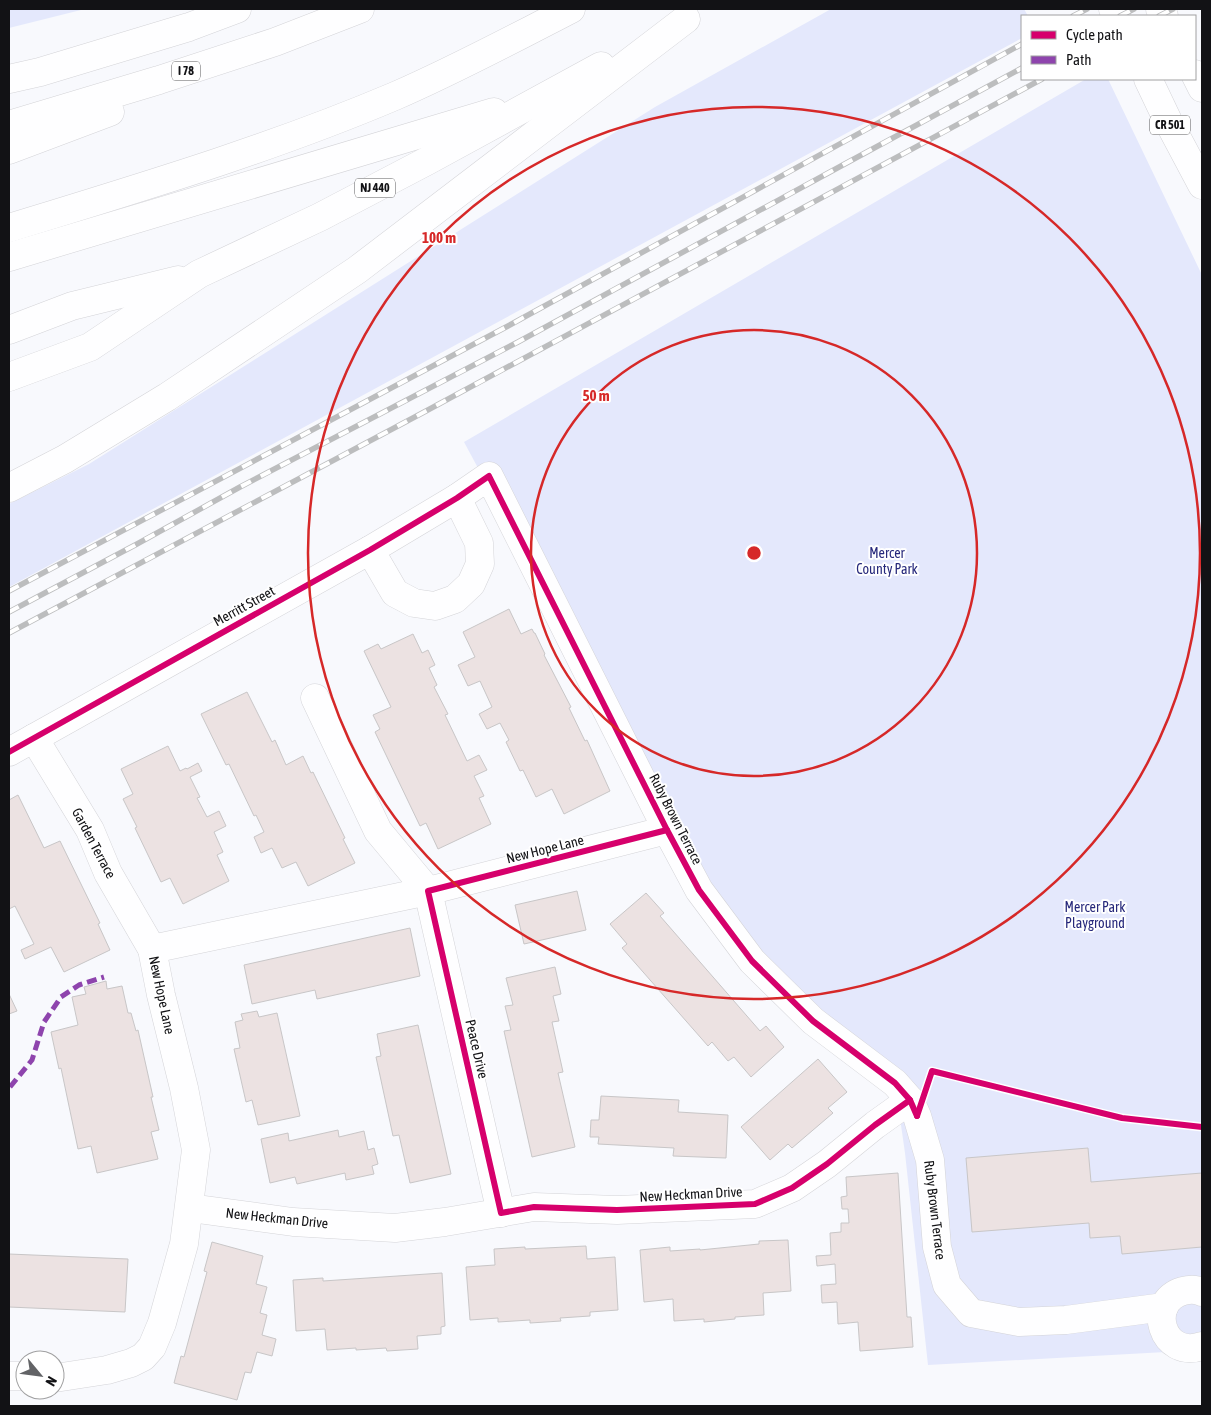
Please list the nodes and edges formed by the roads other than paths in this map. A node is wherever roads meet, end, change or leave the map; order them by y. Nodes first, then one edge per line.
1 (237, 9) edge
2 (360, 9) edge
3 (571, 9) edge
4 (695, 14) edge
5 (275, 42) junction
6 (1196, 76) edge
7 (9, 79) edge
8 (1148, 80) edge
9 (1202, 88) edge
10 (548, 96) junction
11 (9, 125) edge
12 (9, 150) edge
13 (1202, 185) edge
14 (9, 228) edge
15 (9, 257) edge
16 (199, 274) junction
17 (9, 330) edge
18 (9, 378) edge
19 (489, 476) joint
20 (9, 488) edge
21 (457, 498) junction
22 (370, 550) junction
23 (315, 698) dead end
24 (34, 738) junction
25 (9, 752) edge
26 (667, 830) junction
27 (428, 891) junction
28 (152, 948) junction
29 (910, 1100) junction
30 (190, 1208) junction
31 (502, 1213) junction
32 (1202, 1292) edge
33 (1164, 1307) junction
34 (1202, 1346) edge
35 (65, 1376) edge

1 - 7 main road
2 - 5 main road, I 78
3 - 14 main road
4 - 10 main road, NJ 440
4 - 20 main road
5 - 11 main road, I 78
5 - 12 main road
6 - 9 main road
8 - 13 main road, CR 501
10 - 15 main road
10 - 16 main road, NJ 440
16 - 17 main road, NJ 440
16 - 18 main road, NJ 440
19 - 21 main road, Merritt Street
19 - 26 main road, Ruby Brown Terrace
21 - 22 main road, Merritt Street
21 - 22 main road
22 - 24 main road, Merritt Street
23 - 27 main road, Peace Drive
24 - 25 main road, Merritt Street
24 - 28 main road, Garden Terrace
26 - 27 main road, New Hope Lane
26 - 29 main road, Ruby Brown Terrace
27 - 28 main road, New Hope Lane
27 - 31 main road, Peace Drive
28 - 30 main road, New Hope Lane
29 - 31 main road, New Heckman Drive
29 - 33 main road, Ruby Brown Terrace
30 - 31 main road, New Heckman Drive
30 - 35 main road
32 - 33 main road
33 - 34 main road

